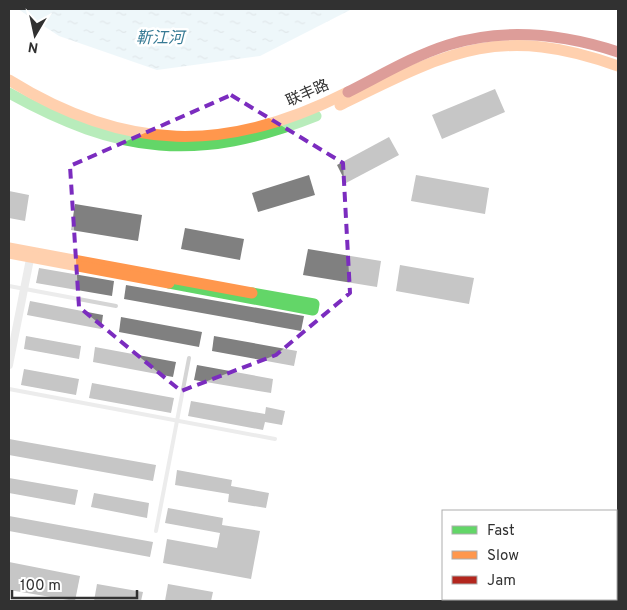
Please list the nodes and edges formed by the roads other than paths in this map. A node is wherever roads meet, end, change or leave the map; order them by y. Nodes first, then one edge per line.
1 (618, 52) edge
2 (618, 66) edge
3 (9, 80) edge
4 (9, 92) edge
5 (9, 248) edge
6 (9, 253) edge
7 (31, 255) junction
8 (9, 286) edge
9 (24, 289) junction
10 (116, 306) dead end
11 (189, 358) dead end
12 (9, 365) edge
13 (9, 389) edge
14 (177, 421) junction
15 (275, 439) dead end
16 (156, 531) dead end

1 - 3 main road, 联丰路
2 - 4 main road, 联丰路
5 - 7 main road
6 - 7 main road
7 - 7 main road
7 - 9 street
8 - 9 lane
9 - 10 lane
9 - 12 street
11 - 14 lane
13 - 14 lane
14 - 15 lane
14 - 16 lane

